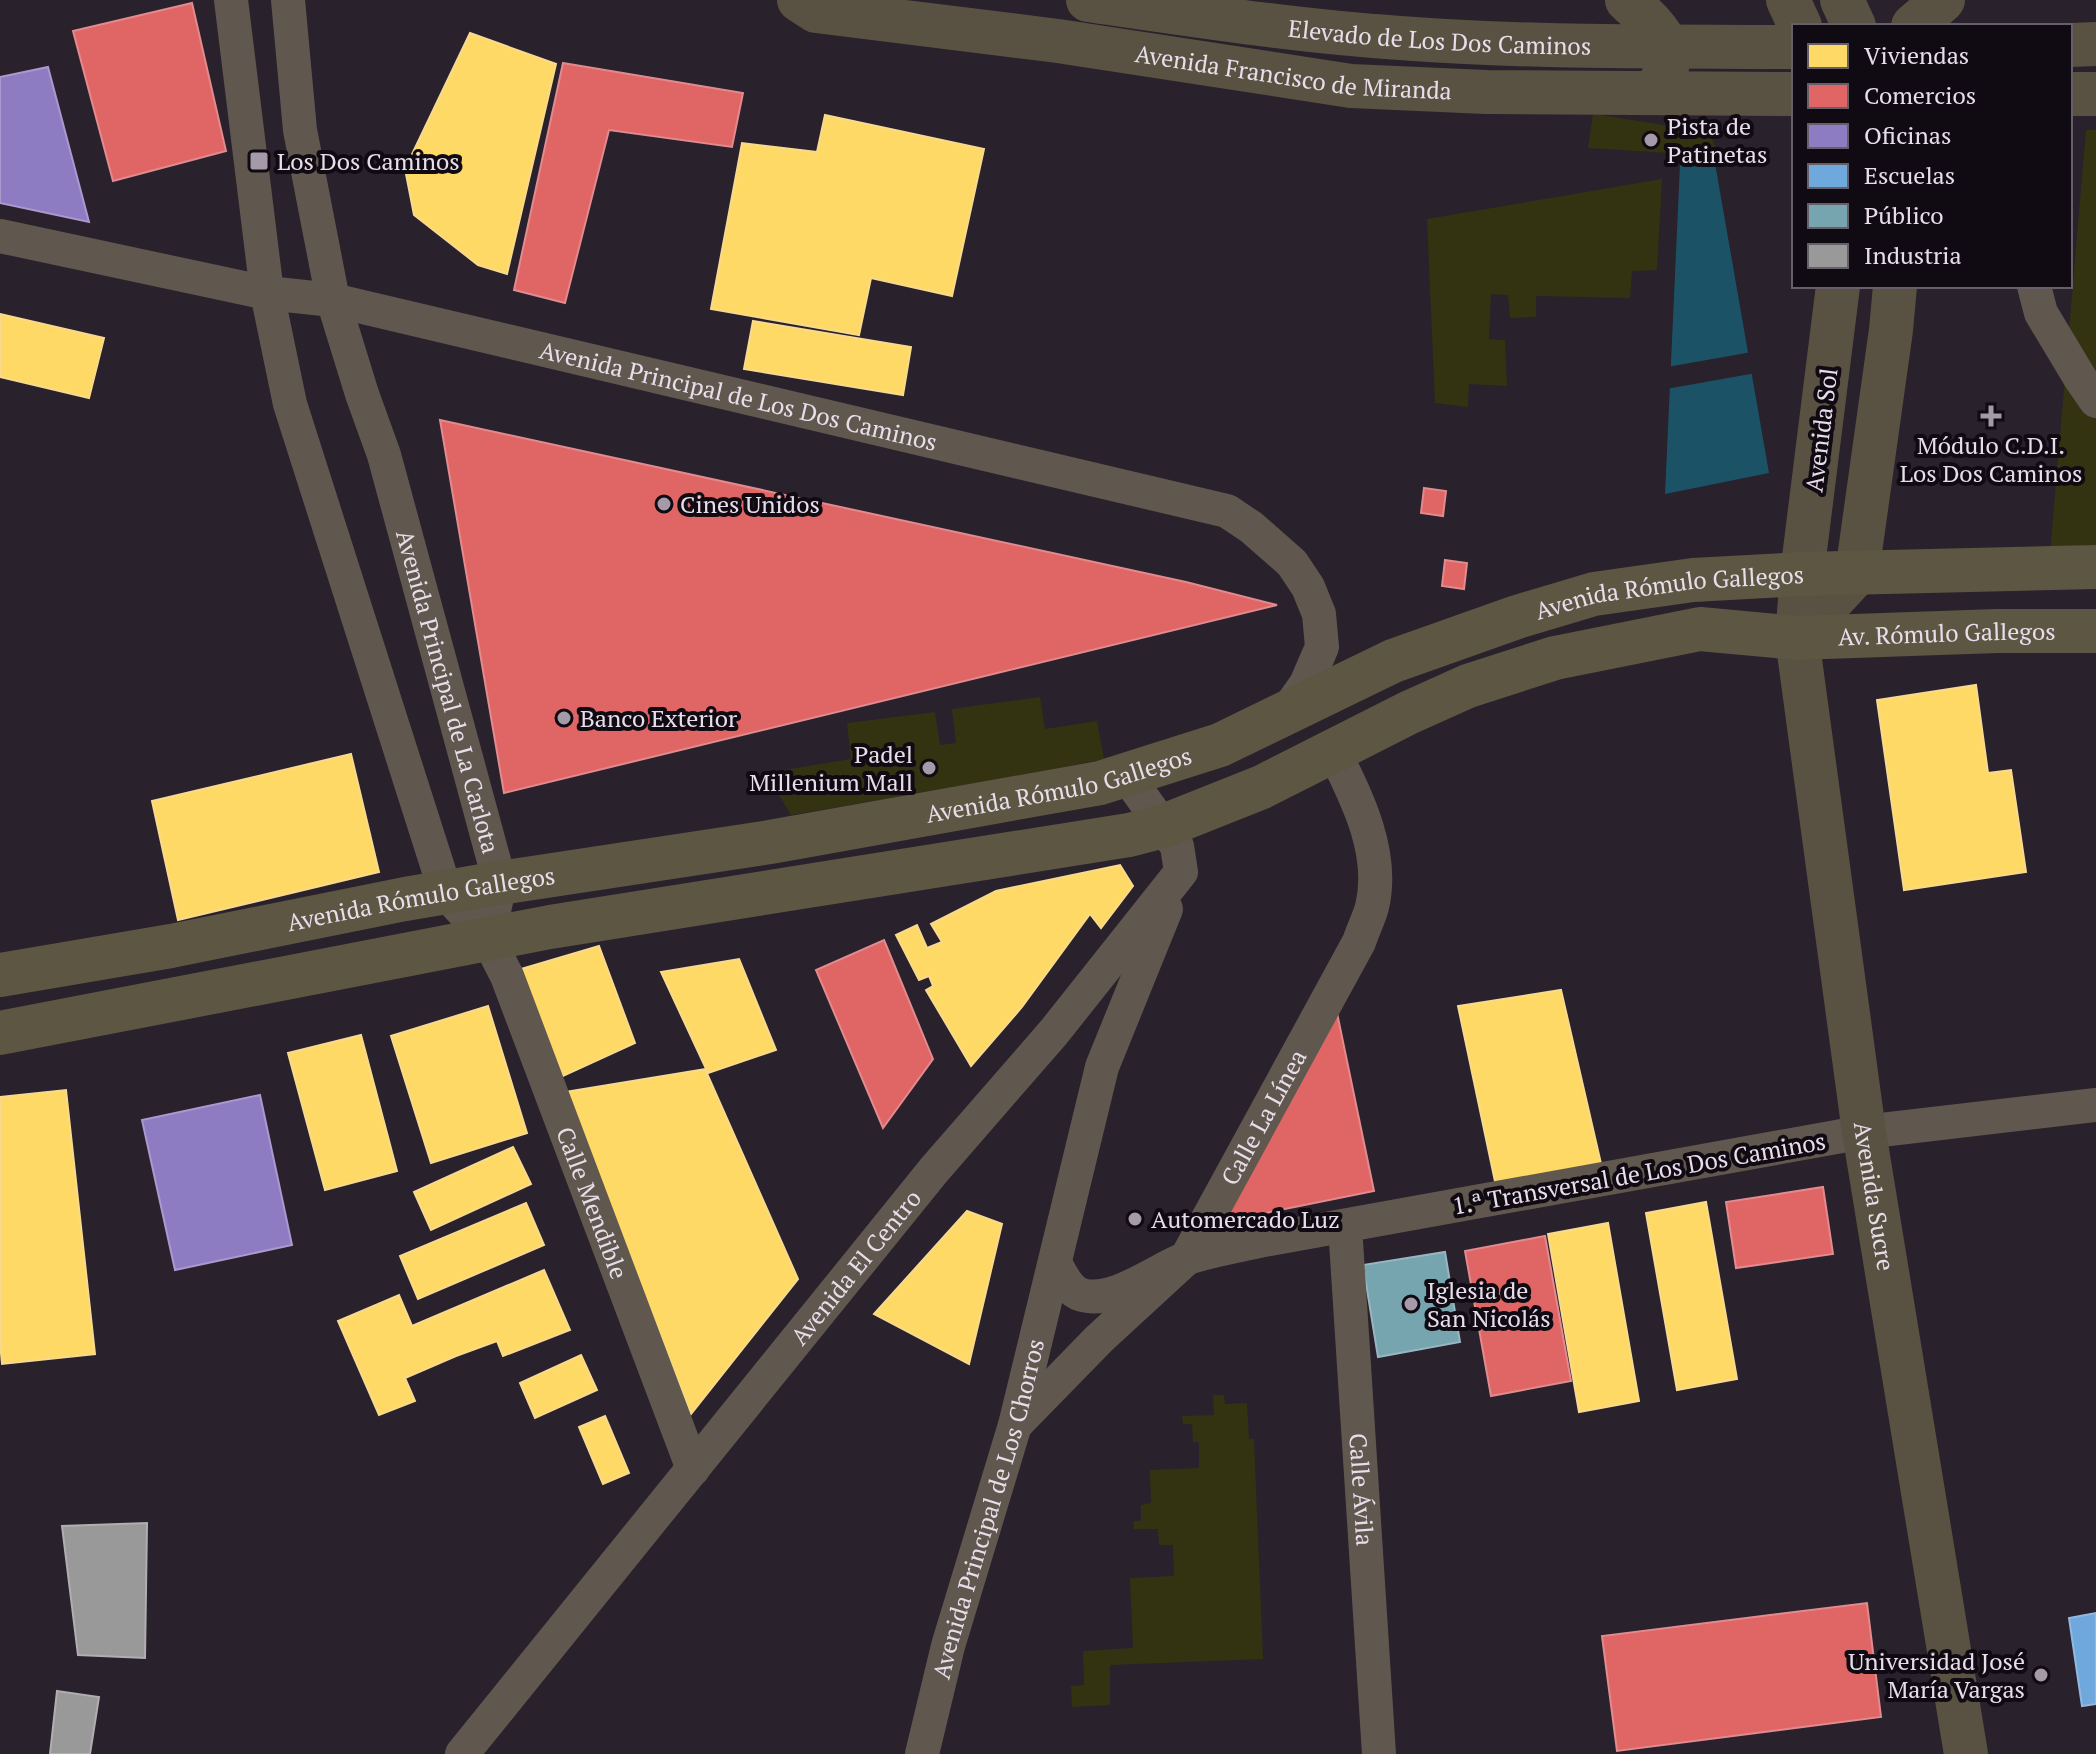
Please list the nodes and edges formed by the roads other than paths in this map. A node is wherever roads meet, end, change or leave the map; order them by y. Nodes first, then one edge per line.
1 (231, 0) edge
2 (288, 0) edge
3 (799, 0) edge
4 (1088, 0) edge
5 (1627, 0) edge
6 (1788, 0) edge
7 (1842, 0) edge
8 (1943, 0) edge
9 (1799, 24) edge
10 (1853, 24) edge
11 (1915, 24) edge
12 (2096, 44) edge
13 (2072, 45) edge
14 (1792, 47) edge
15 (1623, 94) junction
16 (1792, 94) edge
17 (2072, 94) edge
18 (2096, 94) edge
19 (0, 236) edge
20 (1838, 288) edge
21 (1895, 288) edge
22 (2035, 288) edge
23 (267, 293) junction
24 (333, 300) junction
25 (2096, 401) edge
26 (2096, 567) edge
27 (1857, 573) junction
28 (1802, 574) junction
29 (2096, 631) edge
30 (1797, 638) junction
31 (1284, 715) junction
32 (1334, 752) junction
33 (1127, 776) junction
34 (1164, 826) junction
35 (1181, 872) junction
36 (500, 883) junction
37 (446, 893) junction
38 (488, 939) junction
39 (0, 975) edge
40 (1097, 979) junction
41 (1133, 991) junction
42 (1054, 1032) junction
43 (0, 1033) edge
44 (1102, 1067) junction
45 (2096, 1105) edge
46 (1864, 1132) junction
47 (1345, 1226) junction
48 (1186, 1259) junction
49 (1055, 1263) junction
50 (1015, 1425) junction
51 (693, 1469) junction
52 (462, 1754) edge
53 (922, 1754) edge
54 (1379, 1754) edge
55 (1966, 1754) edge

1 - 23 street
2 - 24 street, Avenida Principal de La Carlota
3 - 15 main road, Avenida Francisco de Miranda
4 - 14 main road, Elevado de Los Dos Caminos, bridge
5 - 15 main road
6 - 9 main road
7 - 10 main road
8 - 11 main road
12 - 13 main road
15 - 16 main road, Avenida Francisco de Miranda
17 - 18 main road
19 - 23 street, Avenida Principal de Los Dos Caminos
20 - 28 main road, Avenida Sol
21 - 27 main road
22 - 25 street
23 - 24 street, Avenida Principal de Los Dos Caminos
23 - 37 street
24 - 31 street, Avenida Principal de Los Dos Caminos
24 - 36 street, Avenida Principal de La Carlota
26 - 27 main road, Avenida Rómulo Gallegos
27 - 28 main road, Avenida Rómulo Gallegos
27 - 30 main road
28 - 30 main road, Avenida Sol
28 - 31 main road, Avenida Rómulo Gallegos
29 - 30 main road, Av. Rómulo Gallegos
30 - 32 main road, Avenida Rómulo Gallegos
30 - 46 main road, Avenida Sucre
31 - 33 main road, Avenida Rómulo Gallegos
32 - 34 main road, Avenida Rómulo Gallegos
32 - 48 street, Calle La Línea
33 - 34 street
33 - 36 main road, Avenida Rómulo Gallegos
34 - 35 street
34 - 38 main road, Avenida Rómulo Gallegos
35 - 40 street, Avenida El Centro
35 - 41 street, Avenida Principal de Los Chorros
36 - 37 main road, Avenida Rómulo Gallegos
36 - 38 street, Avenida Principal de La Carlota
37 - 38 street
37 - 39 main road, Avenida Rómulo Gallegos
38 - 43 main road, Avenida Rómulo Gallegos
38 - 51 street, Calle Mendible
40 - 41 street
40 - 42 street, Avenida El Centro
41 - 44 street, Avenida Principal de Los Chorros
42 - 44 street, Avenida Principal de Los Chorros
42 - 51 street, Avenida El Centro
44 - 49 street, Avenida Principal de Los Chorros
45 - 46 street, 1.ª Transversal de Los Dos Caminos
46 - 47 street, 1.ª Transversal de Los Dos Caminos
46 - 55 main road, Avenida Sucre
47 - 48 street, 1.ª Transversal de Los Dos Caminos
47 - 54 street, Calle Ávila
48 - 49 street
48 - 50 street, Calle La Línea
49 - 50 street, Avenida Principal de Los Chorros
50 - 53 street, Avenida Principal de Los Chorros
51 - 52 street, Avenida El Centro

